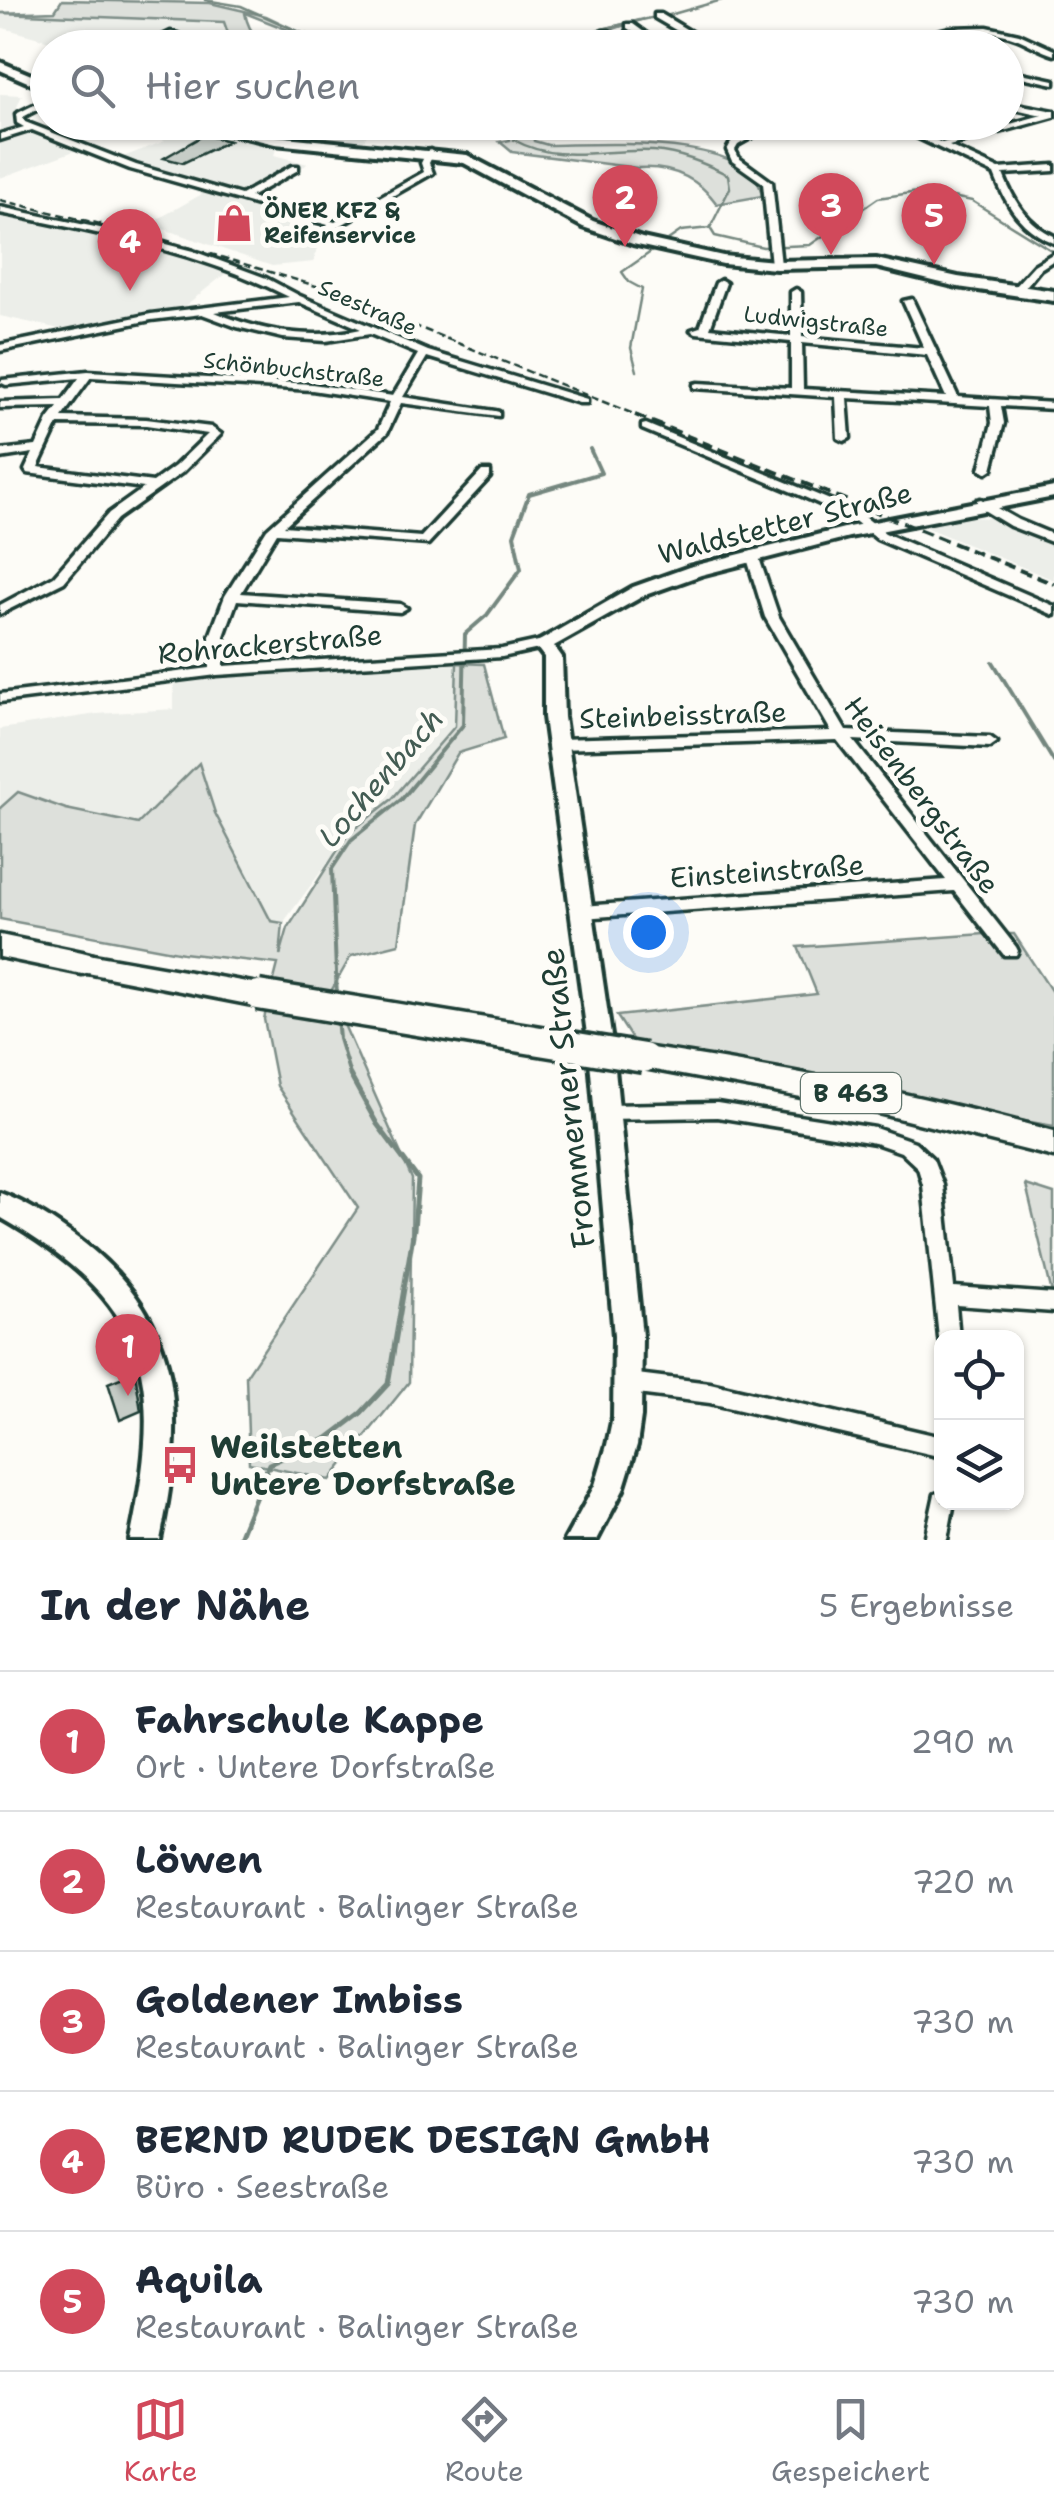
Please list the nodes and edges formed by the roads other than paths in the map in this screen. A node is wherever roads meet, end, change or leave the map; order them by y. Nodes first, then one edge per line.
1 (658, 16) dead end
2 (630, 26) dead end
3 (636, 30) edge
4 (682, 30) edge
5 (1024, 38) edge
6 (1054, 53) edge
7 (0, 66) edge
8 (1024, 75) edge
9 (30, 78) edge
10 (1054, 82) edge
11 (1024, 108) edge
12 (30, 110) edge
13 (1054, 114) edge
14 (1024, 122) edge
15 (30, 128) joint
16 (0, 137) edge
17 (62, 140) edge
18 (275, 140) edge
19 (742, 140) edge
20 (934, 140) edge
21 (959, 140) edge
22 (944, 144) junction
23 (430, 153) junction
24 (295, 168) dead end
25 (1054, 168) edge
26 (998, 172) junction
27 (240, 199) junction
28 (0, 210) edge
29 (1054, 240) edge
30 (1054, 256) edge
31 (776, 263) junction
32 (721, 283) dead end
33 (1020, 288) junction
34 (796, 292) dead end
35 (1054, 296) edge
36 (300, 299) junction
37 (908, 300) dead end
38 (201, 310) junction
39 (368, 331) junction
40 (795, 339) junction
41 (0, 348) edge
42 (933, 352) junction
43 (424, 353) junction
44 (88, 374) junction
45 (6, 382) dead end
46 (698, 386) dead end
47 (797, 391) junction
48 (841, 394) junction
49 (398, 400) junction
50 (583, 401) dead end
51 (954, 401) junction
52 (66, 403) junction
53 (995, 404) junction
54 (0, 405) edge
55 (1054, 406) edge
56 (495, 414) dead end
57 (54, 420) junction
58 (646, 427) dead end
59 (844, 438) dead end
60 (38, 449) junction
61 (0, 454) edge
62 (986, 469) dead end
63 (486, 474) dead end
64 (157, 486) junction
65 (1054, 492) edge
66 (981, 504) junction
67 (870, 527) junction
68 (272, 529) junction
69 (1054, 540) edge
70 (752, 555) junction
71 (232, 596) junction
72 (400, 608) dead end
73 (0, 610) edge
74 (1054, 611) edge
75 (543, 644) junction
76 (217, 672) junction
77 (0, 698) edge
78 (841, 735) junction
79 (990, 742) dead end
80 (558, 744) junction
81 (956, 884) junction
82 (582, 912) junction
83 (0, 946) edge
84 (1010, 951) dead end
85 (82, 963) joint
86 (608, 1112) junction
87 (1054, 1144) edge
88 (0, 1204) edge
89 (944, 1295) junction
90 (1054, 1303) edge
91 (949, 1330) edge
92 (629, 1383) junction
93 (934, 1445) edge
94 (942, 1510) edge
95 (145, 1540) edge
96 (580, 1540) edge
97 (936, 1540) edge

1 - 4 street
2 - 3 street
5 - 6 street
7 - 9 main road
8 - 10 street
11 - 13 street
12 - 15 street
13 - 14 street
15 - 16 street
17 - 27 street
18 - 23 main road
19 - 31 street
20 - 22 street
21 - 22 street
22 - 26 street
23 - 27 street
23 - 31 main road
24 - 27 street
25 - 26 street
26 - 29 street
28 - 36 street
30 - 33 street
31 - 33 main road
32 - 40 street, Ludwigstraße
33 - 35 main road
34 - 40 street
36 - 38 street, Seestraße
36 - 39 street, Seestraße
37 - 42 street
38 - 39 street
38 - 41 street, Seestraße
39 - 43 street, Seestraße
40 - 42 street, Ludwigstraße
40 - 47 street
42 - 51 street
43 - 49 street
43 - 50 street, Seestraße
44 - 45 street, Schönbuchstraße
44 - 49 street, Schönbuchstraße
44 - 52 street
46 - 47 street
47 - 48 street
48 - 51 street
48 - 59 street
49 - 56 street, Schönbuchstraße
49 - 68 street
51 - 53 street
52 - 54 street
52 - 57 street
53 - 55 street
53 - 62 street
57 - 60 street
57 - 64 street
58 - 67 street
60 - 61 street
60 - 64 street
63 - 68 street
64 - 73 street
65 - 66 street, Waldstetter Straße
66 - 67 street, Waldstetter Straße
66 - 69 street
67 - 70 street, Waldstetter Straße
67 - 74 street
68 - 71 street
70 - 75 street, Waldstetter Straße
70 - 78 street, Heisenbergstraße
71 - 72 street
71 - 76 street
75 - 76 street, Rohrackerstraße
75 - 80 street, Frommerner Straße
76 - 77 street, Rohrackerstraße
78 - 79 street, Steinbeisstraße
78 - 80 street, Steinbeisstraße
78 - 81 street, Heisenbergstraße
80 - 82 street, Frommerner Straße
81 - 82 street, Einsteinstraße
81 - 84 street, Heisenbergstraße
82 - 86 street, Frommerner Straße
83 - 85 highway, B 463
85 - 87 main road, B 463, bridge
86 - 89 street
86 - 92 street, Frommerner Straße
88 - 95 street
89 - 90 street
89 - 91 street
92 - 93 street
92 - 96 street, Frommerner Straße
94 - 97 street

